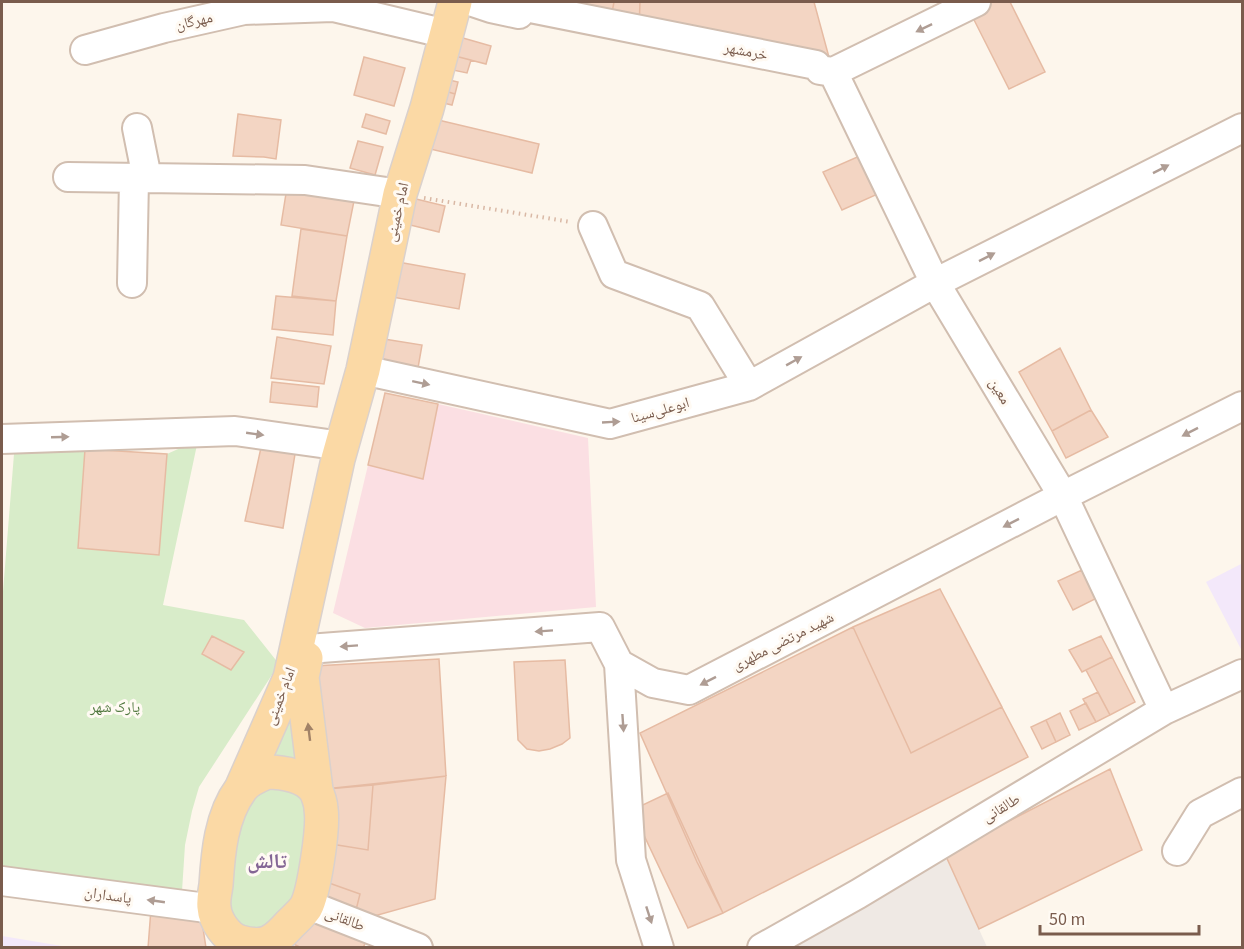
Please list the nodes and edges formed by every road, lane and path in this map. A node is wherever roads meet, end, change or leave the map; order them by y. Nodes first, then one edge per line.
1 (455, 2) edge
2 (473, 2) edge
3 (500, 2) edge
4 (976, 2) edge
5 (546, 5) edge
6 (447, 34) junction
7 (85, 50) dead end
8 (822, 72) junction
9 (137, 128) dead end
10 (1242, 128) edge
11 (68, 177) dead end
12 (141, 178) junction
13 (400, 194) junction
14 (593, 226) joint
15 (935, 283) junction
16 (132, 284) dead end
17 (363, 370) junction
18 (749, 386) junction
19 (1242, 406) edge
20 (345, 436) junction
21 (2, 439) edge
22 (1063, 496) junction
23 (308, 649) junction
24 (619, 664) junction
25 (1242, 676) edge
26 (1164, 710) junction
27 (242, 787) junction
28 (316, 790) junction
29 (1242, 792) edge
30 (1177, 851) dead end
31 (2, 881) edge
32 (306, 906) junction
33 (214, 909) junction
34 (218, 948) edge
35 (274, 948) edge
36 (410, 948) edge
37 (417, 948) edge
38 (659, 948) edge
39 (760, 948) edge

1 - 6 main road, امام خمینی
2 - 8 street, خرمشهر
3 - 5 street, خرمشهر
4 -> 8 street
5 - 8 street, خرمشهر
6 - 7 street, مهرگان
6 - 13 main road, امام خمینی
8 - 15 street, معین
9 - 12 street
15 -> 10 street, ابوعلی‌سینا
11 - 12 street
12 - 13 street
12 - 16 street
13 - 14 path
13 - 17 main road, امام خمینی
14 - 18 street
18 -> 15 street, ابوعلی‌سینا
15 - 22 street, معین
17 -> 18 street, ابوعلی‌سینا
17 - 20 main road, امام خمینی
19 -> 22 street, شهید مرتضی مطهری
21 -> 20 street
20 - 23 main road, امام خمینی
20 - 27 main road, امام خمینی
22 -> 24 street, شهید مرتضی مطهری
22 - 26 street, معین
24 -> 23 street
28 -> 23 main road, امام خمینی
24 -> 38 street
25 - 26 street, طالقانی
26 - 39 street, طالقانی
27 - 28 main road
27 - 33 main road
28 - 32 main road
29 - 30 street
33 -> 31 street, پاسداران
32 - 33 main road
32 - 35 main road
32 - 36 street, طالقانی
32 - 37 street, طالقانی
33 - 34 main road

